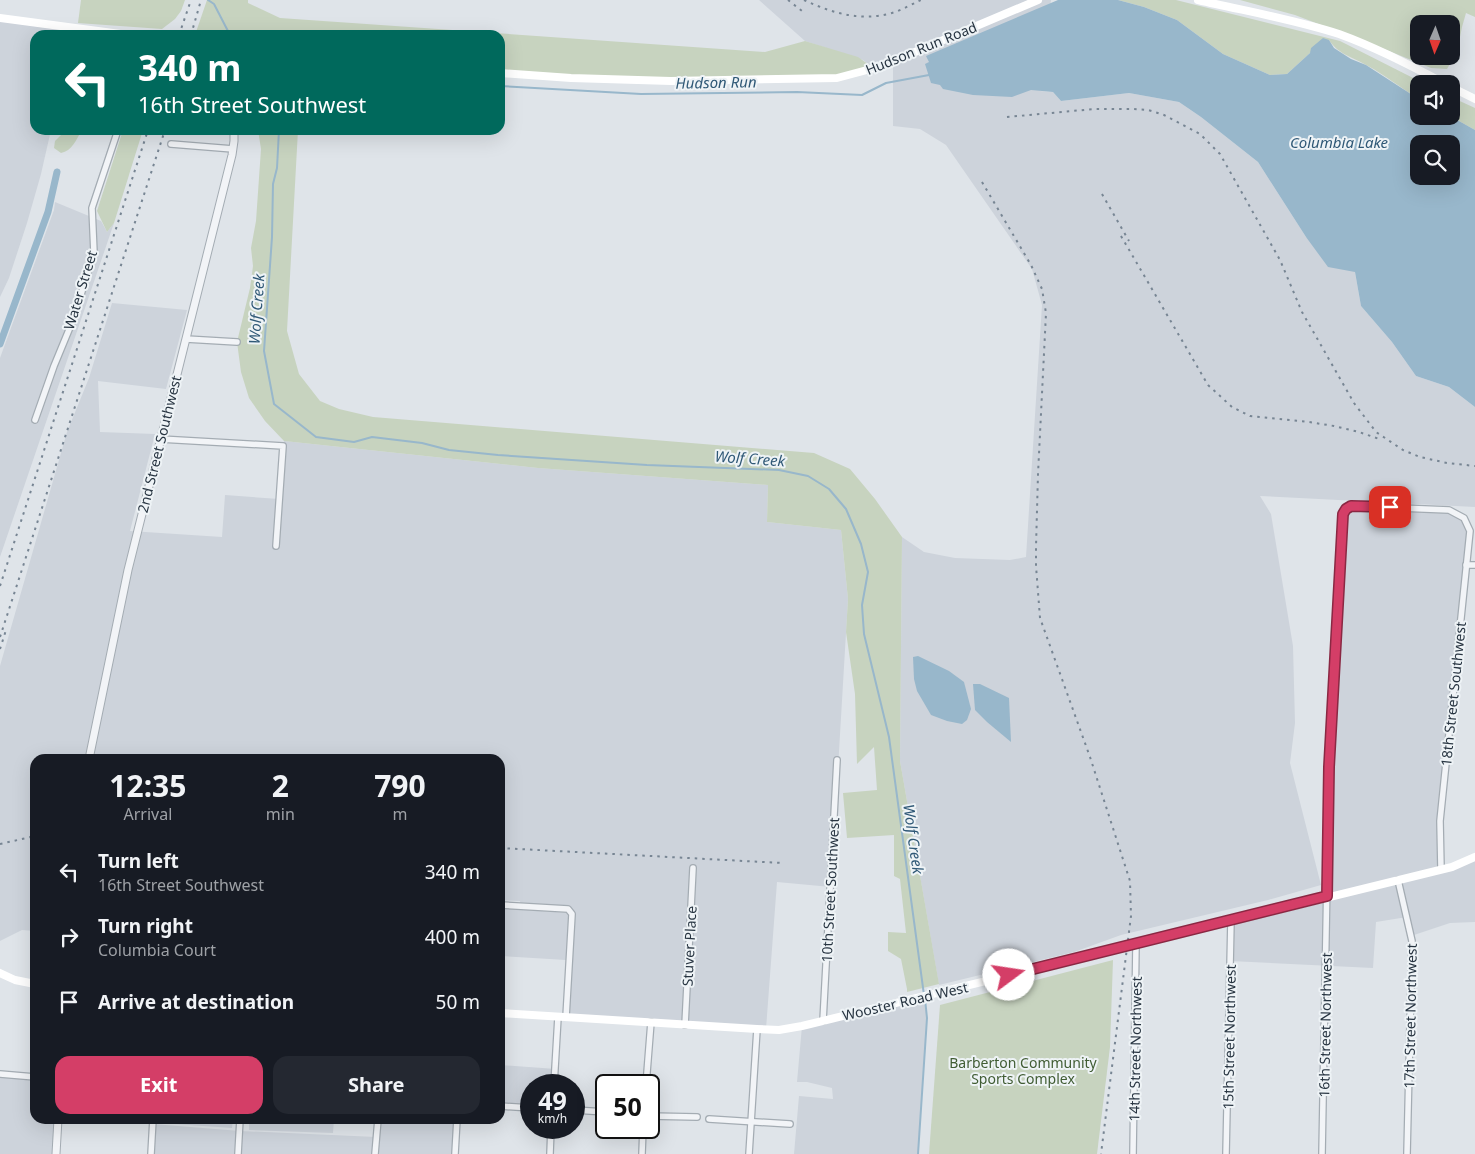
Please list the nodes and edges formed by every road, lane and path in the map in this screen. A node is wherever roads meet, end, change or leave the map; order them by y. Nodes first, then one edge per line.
1 (1038, 0) edge
2 (1198, 0) edge
3 (0, 18) edge
4 (59, 30) edge
5 (505, 73) edge
6 (1428, 75) edge
7 (1460, 92) edge
8 (1475, 99) edge
9 (116, 135) edge
10 (234, 135) edge
11 (171, 144) dead end
12 (233, 149) junction
13 (186, 339) junction
14 (237, 342) dead end
15 (35, 420) dead end
16 (160, 439) junction
17 (1465, 520) joint
18 (276, 546) dead end
19 (1466, 565) junction
20 (1475, 565) edge
21 (90, 754) edge
22 (837, 760) dead end
23 (1475, 857) edge
24 (692, 868) dead end
25 (1441, 869) junction
26 (1398, 880) junction
27 (1327, 896) junction
28 (505, 905) edge
29 (1231, 920) junction
30 (1136, 944) junction
31 (0, 973) edge
32 (30, 983) edge
33 (505, 1013) edge
34 (562, 1017) junction
35 (823, 1021) junction
36 (651, 1022) junction
37 (685, 1025) junction
38 (756, 1029) junction
39 (0, 1074) edge
40 (555, 1074) edge
41 (647, 1074) edge
42 (30, 1077) edge
43 (505, 1106) edge
44 (520, 1107) edge
45 (660, 1116) edge
46 (697, 1117) dead end
47 (710, 1119) dead end
48 (751, 1121) junction
49 (58, 1124) edge
50 (153, 1124) edge
51 (240, 1124) edge
52 (378, 1124) edge
53 (457, 1124) edge
54 (790, 1124) dead end
55 (551, 1139) edge
56 (643, 1139) edge
57 (56, 1154) edge
58 (151, 1154) edge
59 (238, 1154) edge
60 (376, 1154) edge
61 (455, 1154) edge
62 (550, 1154) edge
63 (642, 1154) edge
64 (749, 1154) edge
65 (1133, 1154) edge
66 (1226, 1154) edge
67 (1322, 1154) edge
68 (1407, 1154) edge

1 - 5 main road, Hudson Run Road
2 - 6 main road
3 - 4 main road
7 - 8 main road
9 - 15 street, Water Street
10 - 12 street, 2nd Street Southwest
11 - 12 street
12 - 13 street, 2nd Street Southwest
13 - 14 street
13 - 16 street, 2nd Street Southwest
16 - 18 street
16 - 21 street, 2nd Street Southwest
17 - 19 street, 18th Street Southwest
17 - 27 street, 16th Street Northwest
19 - 20 street
19 - 25 street, 18th Street Southwest
22 - 35 street, 10th Street Southwest
23 - 25 main road, Wooster Road West
24 - 37 street, Stuver Place
25 - 26 main road, Wooster Road West
26 - 27 main road, Wooster Road West
26 - 68 street, 17th Street Northwest
27 - 29 main road, Wooster Road West
27 - 67 street, 16th Street Northwest
28 - 34 street
29 - 30 main road, Wooster Road West
29 - 66 street, 15th Street Northwest
30 - 35 main road, Wooster Road West
30 - 65 street, 14th Street Northwest
31 - 32 main road
33 - 34 main road, Wooster Road West
34 - 36 main road, Wooster Road West
34 - 40 street
35 - 38 main road, Wooster Road West
36 - 37 main road, Wooster Road West
36 - 41 street
37 - 38 main road, Wooster Road West
38 - 48 street
39 - 42 street
43 - 44 street
45 - 46 street
47 - 48 street
48 - 54 street
48 - 64 street
49 - 57 street
50 - 58 street
51 - 59 street
52 - 60 street
53 - 61 street
55 - 62 street
56 - 63 street

